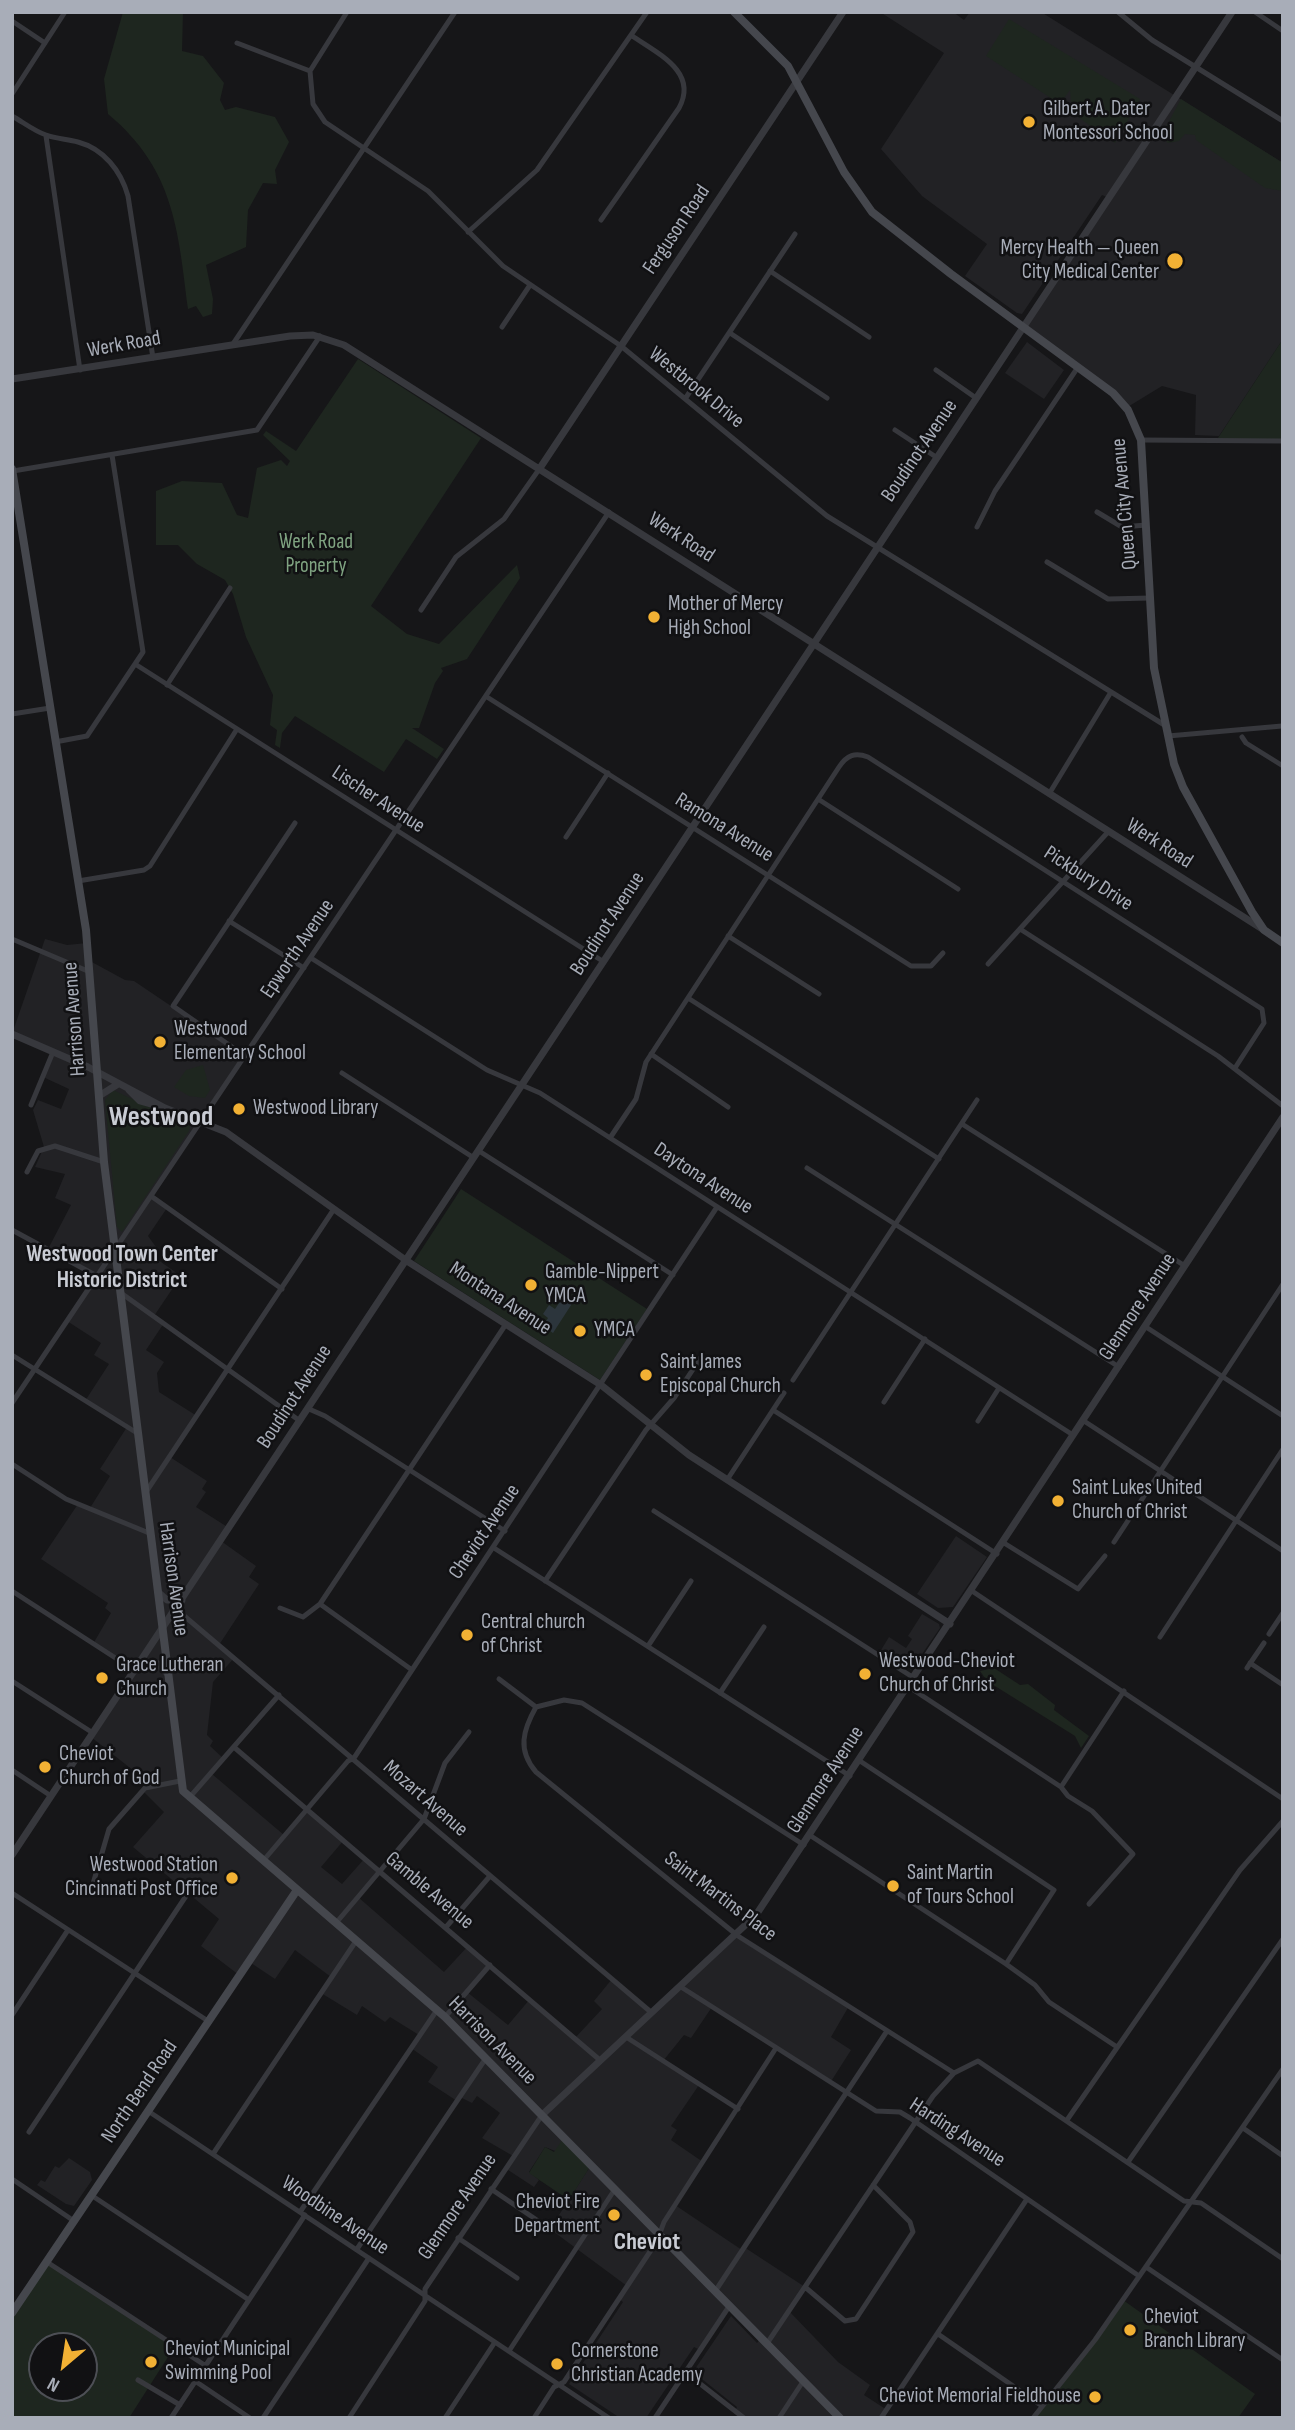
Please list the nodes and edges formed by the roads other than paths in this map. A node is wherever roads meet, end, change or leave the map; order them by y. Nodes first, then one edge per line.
1 (65, 12) edge
2 (347, 12) edge
3 (455, 12) edge
4 (647, 12) edge
5 (734, 12) edge
6 (843, 12) edge
7 (1118, 12) edge
8 (1232, 12) edge
9 (1255, 12) edge
10 (12, 21) edge
11 (1283, 31) edge
12 (631, 35) junction
13 (45, 43) junction
14 (237, 43) dead end
15 (1196, 67) junction
16 (310, 71) junction
17 (798, 82) junction
18 (12, 94) edge
19 (12, 116) edge
20 (1283, 121) edge
21 (46, 135) junction
22 (364, 148) junction
23 (601, 220) dead end
24 (468, 232) junction
25 (795, 234) dead end
26 (770, 271) junction
27 (530, 285) junction
28 (502, 327) dead end
29 (1024, 329) junction
30 (730, 333) junction
31 (320, 337) junction
32 (869, 337) dead end
33 (233, 345) junction
34 (621, 346) junction
35 (153, 358) junction
36 (1078, 368) junction
37 (80, 370) junction
38 (936, 370) dead end
39 (12, 379) edge
40 (827, 398) dead end
41 (976, 398) junction
42 (685, 399) junction
43 (895, 430) dead end
44 (1141, 440) junction
45 (1283, 442) edge
46 (112, 455) junction
47 (936, 457) junction
48 (540, 468) junction
49 (13, 474) edge
50 (609, 512) junction
51 (1097, 512) dead end
52 (1146, 525) junction
53 (977, 527) dead end
54 (877, 546) junction
55 (1047, 562) dead end
56 (230, 588) dead end
57 (1150, 598) junction
58 (421, 610) dead end
59 (813, 643) junction
60 (135, 664) junction
61 (167, 685) junction
62 (1111, 692) junction
63 (487, 697) junction
64 (50, 708) junction
65 (12, 715) edge
66 (1166, 726) junction
67 (1282, 726) edge
68 (237, 729) junction
69 (1168, 736) junction
70 (1242, 737) dead end
71 (55, 742) junction
72 (1283, 766) edge
73 (608, 773) junction
74 (1049, 795) junction
75 (818, 799) junction
76 (295, 823) dead end
77 (692, 827) junction
78 (397, 831) junction
79 (1108, 832) junction
80 (566, 837) dead end
81 (769, 875) junction
82 (78, 881) junction
83 (1063, 882) junction
84 (958, 888) dead end
85 (229, 921) junction
86 (1020, 929) junction
87 (1264, 930) junction
88 (728, 936) junction
89 (12, 939) edge
90 (1283, 943) edge
91 (943, 953) dead end
92 (311, 958) junction
93 (604, 962) junction
94 (988, 964) dead end
95 (304, 968) junction
96 (91, 972) junction
97 (819, 994) dead end
98 (688, 998) junction
99 (12, 1034) edge
100 (53, 1052) junction
101 (651, 1054) junction
102 (246, 1056) junction
103 (1235, 1068) junction
104 (97, 1072) junction
105 (342, 1073) dead end
106 (118, 1084) junction
107 (522, 1086) junction
108 (99, 1097) junction
109 (977, 1100) dead end
110 (31, 1105) dead end
111 (1283, 1106) edge
112 (728, 1107) dead end
113 (1283, 1117) edge
114 (201, 1121) junction
115 (962, 1124) junction
116 (610, 1138) junction
117 (480, 1151) junction
118 (474, 1158) junction
119 (939, 1159) junction
120 (104, 1162) junction
121 (807, 1168) dead end
122 (27, 1172) dead end
123 (151, 1196) junction
124 (717, 1207) junction
125 (334, 1209) junction
126 (896, 1225) junction
127 (12, 1230) edge
128 (115, 1249) junction
129 (407, 1261) junction
130 (1185, 1266) junction
131 (673, 1275) junction
132 (97, 1276) junction
133 (1283, 1284) edge
134 (282, 1289) junction
135 (121, 1293) junction
136 (852, 1293) junction
137 (506, 1324) junction
138 (1146, 1327) junction
139 (925, 1339) junction
140 (12, 1355) edge
141 (701, 1357) dead end
142 (1119, 1367) junction
143 (229, 1369) junction
144 (35, 1370) junction
145 (1222, 1376) junction
146 (793, 1380) dead end
147 (601, 1385) junction
148 (999, 1388) junction
149 (784, 1393) dead end
150 (884, 1402) dead end
151 (12, 1403) edge
152 (309, 1409) junction
153 (773, 1410) junction
154 (1283, 1416) edge
155 (300, 1421) junction
156 (978, 1421) dead end
157 (1084, 1422) junction
158 (650, 1424) junction
159 (137, 1433) junction
160 (1074, 1436) junction
161 (1283, 1450) edge
162 (12, 1464) edge
163 (409, 1470) junction
164 (1160, 1471) junction
165 (727, 1480) junction
166 (145, 1494) junction
167 (654, 1511) dead end
168 (1236, 1521) junction
169 (505, 1531) junction
170 (149, 1533) junction
171 (1114, 1542) dead end
172 (1004, 1543) junction
173 (494, 1548) junction
174 (1283, 1551) edge
175 (997, 1554) junction
176 (1105, 1556) dead end
177 (545, 1581) junction
178 (691, 1581) dead end
179 (156, 1590) junction
180 (12, 1591) edge
181 (972, 1591) junction
182 (182, 1600) junction
183 (320, 1604) junction
184 (280, 1608) dead end
185 (176, 1609) junction
186 (1283, 1613) edge
187 (950, 1624) junction
188 (764, 1627) dead end
189 (162, 1629) junction
190 (1269, 1634) dead end
191 (1160, 1637) dead end
192 (1264, 1643) dead end
193 (648, 1646) junction
194 (139, 1662) junction
195 (134, 1670) junction
196 (412, 1670) junction
197 (168, 1674) junction
198 (499, 1679) dead end
199 (915, 1679) junction
200 (12, 1681) edge
201 (1283, 1685) edge
202 (909, 1687) junction
203 (1124, 1691) junction
204 (720, 1693) junction
205 (279, 1695) junction
206 (536, 1707) junction
207 (469, 1732) dead end
208 (93, 1734) junction
209 (234, 1748) junction
210 (354, 1758) junction
211 (860, 1760) junction
212 (12, 1770) edge
213 (850, 1776) junction
214 (180, 1781) junction
215 (1061, 1787) junction
216 (51, 1796) junction
217 (188, 1799) junction
218 (1283, 1799) edge
219 (306, 1809) junction
220 (424, 1819) junction
221 (1283, 1821) edge
222 (811, 1836) junction
223 (804, 1845) junction
224 (12, 1855) edge
225 (263, 1861) junction
226 (379, 1870) junction
227 (490, 1876) junction
228 (297, 1889) junction
229 (188, 1893) dead end
230 (12, 1894) edge
231 (90, 1894) dead end
232 (1089, 1904) dead end
233 (336, 1923) junction
234 (447, 1926) junction
235 (68, 1930) junction
236 (738, 1936) junction
237 (1283, 1938) edge
238 (356, 1941) junction
239 (1006, 1964) junction
240 (489, 1965) junction
241 (135, 1973) junction
242 (681, 1987) junction
243 (437, 2010) junction
244 (652, 2013) junction
245 (12, 2015) edge
246 (445, 2017) junction
247 (208, 2021) junction
248 (887, 2031) junction
249 (626, 2038) junction
250 (776, 2048) junction
251 (1117, 2048) junction
252 (486, 2058) junction
253 (601, 2061) junction
254 (1283, 2069) edge
255 (954, 2073) junction
256 (846, 2093) junction
257 (738, 2109) junction
258 (148, 2111) junction
259 (542, 2115) junction
260 (1067, 2120) junction
261 (915, 2121) junction
262 (1243, 2128) junction
263 (29, 2132) dead end
264 (213, 2154) junction
265 (1283, 2156) edge
266 (1128, 2162) junction
267 (12, 2179) edge
268 (873, 2185) junction
269 (491, 2189) junction
270 (615, 2189) junction
271 (92, 2195) junction
272 (1027, 2199) junction
273 (1191, 2202) junction
274 (302, 2214) junction
275 (74, 2221) junction
276 (550, 2230) dead end
277 (659, 2232) junction
278 (458, 2238) junction
279 (357, 2249) junction
280 (369, 2258) junction
281 (1283, 2259) edge
282 (47, 2262) junction
283 (1146, 2266) junction
284 (1139, 2276) junction
285 (517, 2278) dead end
286 (805, 2287) junction
287 (716, 2290) junction
288 (424, 2294) junction
289 (249, 2300) junction
290 (730, 2305) junction
291 (12, 2313) edge
292 (938, 2334) junction
293 (495, 2342) junction
294 (768, 2342) junction
295 (509, 2351) junction
296 (1283, 2360) edge
297 (206, 2366) junction
298 (685, 2372) junction
299 (138, 2379) dead end
300 (804, 2380) junction
301 (195, 2381) junction
302 (559, 2385) junction
303 (180, 2405) junction
304 (1042, 2406) junction
305 (171, 2418) edge
306 (250, 2418) edge
307 (263, 2418) edge
308 (349, 2418) edge
309 (445, 2418) edge
310 (534, 2418) edge
311 (610, 2418) edge
312 (655, 2418) edge
313 (744, 2418) edge
314 (779, 2418) edge
315 (841, 2418) edge
316 (881, 2418) edge
317 (1033, 2418) edge

1 - 13 street
2 - 16 street
3 - 22 street
4 - 12 street
5 - 17 main road, Queen City Avenue
6 - 17 street, Ferguson Road
7 - 15 street
8 - 15 street, Boudinot Avenue
9 - 11 street
10 - 13 street
12 - 23 street
12 - 24 street
13 - 18 street
14 - 16 street
15 - 20 street
15 - 29 street, Boudinot Avenue
16 - 22 street, Westbrook Drive
17 - 29 main road, Queen City Avenue
17 - 34 street, Ferguson Road
19 - 21 street
21 - 35 street
21 - 37 street
22 - 24 street, Westbrook Drive
22 - 33 street
24 - 27 street, Westbrook Drive
25 - 26 street
26 - 30 street
26 - 32 street
27 - 28 street
27 - 34 street, Westbrook Drive
29 - 36 main road, Queen City Avenue
29 - 41 street, Boudinot Avenue
30 - 40 street
30 - 42 street
31 - 33 street, Werk Road
31 - 46 street
31 - 48 street, Werk Road
33 - 35 street, Werk Road
34 - 42 street, Westbrook Drive
34 - 48 street, Ferguson Road
35 - 37 street, Werk Road
36 - 44 main road, Queen City Avenue
36 - 53 street
37 - 39 street, Werk Road
38 - 41 street
41 - 47 street, Boudinot Avenue
42 - 54 street, Westbrook Drive
43 - 47 street
44 - 45 street
44 - 52 main road, Queen City Avenue
46 - 49 street
46 - 60 street
47 - 54 street, Boudinot Avenue
48 - 50 street, Werk Road
48 - 58 street
49 - 64 main road, Harrison Avenue
50 - 59 street, Werk Road
50 - 63 street, Epworth Avenue
51 - 52 street
52 - 57 main road, Queen City Avenue
54 - 59 street, Boudinot Avenue
54 - 62 street, Westbrook Drive
55 - 57 street
56 - 61 street
57 - 66 main road, Queen City Avenue
59 - 74 street, Werk Road
59 - 77 street, Boudinot Avenue
60 - 61 street, Lischer Avenue
60 - 71 street
61 - 68 street, Lischer Avenue
62 - 66 street, Westbrook Drive
62 - 74 street
63 - 73 street, Ramona Avenue
63 - 78 street, Epworth Avenue
64 - 65 street
64 - 71 main road, Harrison Avenue
66 - 69 main road, Queen City Avenue
67 - 69 street
68 - 78 street, Lischer Avenue
68 - 82 street
69 - 87 main road, Queen City Avenue
70 - 72 street
71 - 82 main road, Harrison Avenue
73 - 77 street, Ramona Avenue
73 - 80 street
74 - 79 street, Werk Road
75 - 81 street
75 - 83 street, Pickbury Drive
75 - 84 street
76 - 85 street
77 - 81 street, Ramona Avenue
77 - 93 street, Boudinot Avenue
78 - 92 street, Epworth Avenue
78 - 93 street, Lischer Avenue
79 - 83 street
79 - 87 street, Werk Road
81 - 88 street
81 - 91 street, Ramona Avenue
82 - 96 main road, Harrison Avenue
83 - 86 street
83 - 103 street, Pickbury Drive
85 - 95 street
85 - 102 street
86 - 94 street
86 - 103 street
87 - 90 main road, Werk Road
88 - 97 street
88 - 98 street
89 - 96 street
92 - 95 street, Epworth Avenue
92 - 107 street, Daytona Avenue
93 - 107 street, Boudinot Avenue
95 - 102 street, Epworth Avenue
96 - 104 main road, Harrison Avenue
98 - 101 street
98 - 119 street
99 - 100 street, Montana Avenue
100 - 104 street, Montana Avenue
100 - 110 street
101 - 112 street
101 - 116 street
102 - 114 street, Epworth Avenue
103 - 111 street
104 - 106 street, Montana Avenue
104 - 108 main road, Harrison Avenue
105 - 118 street
106 - 108 street
106 - 114 street, Montana Avenue
107 - 116 street, Daytona Avenue
107 - 117 street, Boudinot Avenue
108 - 120 main road, Harrison Avenue
109 - 115 street
113 - 130 street, Glenmore Avenue
114 - 123 street, Epworth Avenue
114 - 125 street, Montana Avenue
115 - 119 street
115 - 130 street
116 - 124 street, Daytona Avenue
117 - 118 street, Boudinot Avenue
117 - 131 street
118 - 129 street, Boudinot Avenue
119 - 126 street
120 - 122 street
120 - 128 main road, Harrison Avenue
121 - 126 street
123 - 128 street, Epworth Avenue
123 - 134 street
124 - 131 street, Cheviot Avenue
124 - 136 street, Daytona Avenue
125 - 129 street, Montana Avenue
125 - 134 street
126 - 136 street
126 - 142 street
127 - 132 street
128 - 132 street, Epworth Avenue
128 - 135 main road, Harrison Avenue
129 - 137 street, Montana Avenue
129 - 152 street, Boudinot Avenue
130 - 138 street, Glenmore Avenue
131 - 147 street, Cheviot Avenue
132 - 144 street, Epworth Avenue
133 - 145 street
134 - 143 street
135 - 143 street
135 - 159 main road, Harrison Avenue
136 - 139 street, Daytona Avenue
136 - 146 street
137 - 147 street, Montana Avenue
137 - 163 street
138 - 142 street, Glenmore Avenue
138 - 145 street
139 - 148 street, Daytona Avenue
139 - 150 street
140 - 144 street
141 - 158 street
142 - 157 street, Glenmore Avenue
143 - 155 street
143 - 166 street
144 - 151 street, Epworth Avenue
144 - 159 street
145 - 154 street
145 - 164 street
147 - 158 street, Montana Avenue
147 - 169 street, Cheviot Avenue
148 - 156 street
148 - 160 street, Daytona Avenue
149 - 153 street
152 - 155 street, Boudinot Avenue
152 - 163 street
153 - 165 street
153 - 175 street
155 - 182 street, Boudinot Avenue
157 - 160 street, Glenmore Avenue
157 - 164 street
158 - 165 street, Montana Avenue
158 - 177 street
159 - 166 main road, Harrison Avenue
160 - 172 street, Glenmore Avenue
161 - 168 street
162 - 170 street
163 - 169 street
163 - 183 street
164 - 168 street
164 - 171 street
165 - 187 street, Montana Avenue
166 - 170 main road, Harrison Avenue
167 - 199 street
168 - 174 street
168 - 191 street
169 - 173 street, Cheviot Avenue
170 - 179 main road, Harrison Avenue
172 - 175 street, Glenmore Avenue
172 - 176 street
173 - 177 street
173 - 196 street, Cheviot Avenue
175 - 181 street, Glenmore Avenue
177 - 193 street
178 - 193 street
179 - 182 street
179 - 189 main road, Harrison Avenue
180 - 195 street
181 - 187 street, Glenmore Avenue
181 - 203 street
182 - 185 street, Boudinot Avenue
183 - 184 street
183 - 196 street
185 - 189 street, Boudinot Avenue
185 - 205 street, Mozart Avenue
186 - 190 street
187 - 199 street, Glenmore Avenue
188 - 204 street
189 - 194 street, Boudinot Avenue
189 - 197 main road, Harrison Avenue
192 - 201 street
193 - 204 street
194 - 195 street, Boudinot Avenue
194 - 197 street
195 - 208 street, Boudinot Avenue
196 - 210 street, Cheviot Avenue
197 - 214 main road, Harrison Avenue
198 - 206 street
199 - 202 street, Glenmore Avenue
200 - 208 street
202 - 211 street, Glenmore Avenue
202 - 215 street
203 - 215 street
203 - 218 street
204 - 213 street
205 - 209 street
205 - 210 street, Mozart Avenue
206 - 223 street
206 - 236 street, Saint Martins Place
207 - 220 street
208 - 216 street, Boudinot Avenue
209 - 217 street
209 - 219 street, Gamble Avenue
210 - 219 street, Cheviot Avenue
210 - 220 street, Mozart Avenue
211 - 213 street, Glenmore Avenue
211 - 239 street
212 - 216 street
213 - 222 street, Glenmore Avenue
214 - 217 main road, Harrison Avenue
214 - 231 street
215 - 232 street
216 - 224 street, Boudinot Avenue
217 - 225 main road, Harrison Avenue
219 - 225 street, Cheviot Avenue
219 - 226 street, Gamble Avenue
220 - 226 street
220 - 227 street, Mozart Avenue
221 - 251 street
222 - 223 street, Glenmore Avenue
222 - 239 street
223 - 236 street, Glenmore Avenue
225 - 228 main road, Harrison Avenue
226 - 233 street
226 - 234 street, Gamble Avenue
227 - 234 street
227 - 244 street, Mozart Avenue
228 - 233 main road, Harrison Avenue
228 - 247 main road, North Bend Road
229 - 241 street
230 - 235 street
233 - 238 main road, Harrison Avenue
234 - 240 street, Gamble Avenue
235 - 241 street
235 - 245 street
236 - 242 street, Glenmore Avenue
236 - 248 street, Saint Martins Place
237 - 266 street
238 - 243 main road, Harrison Avenue
238 - 264 street
239 - 251 street
240 - 246 street
240 - 253 street, Gamble Avenue
241 - 247 street
241 - 263 street
242 - 244 street, Glenmore Avenue
242 - 250 street, Harding Avenue
243 - 246 main road, Harrison Avenue
243 - 274 street
244 - 249 street, Glenmore Avenue
246 - 252 main road, Harrison Avenue
247 - 258 main road, North Bend Road
248 - 255 street, Saint Martins Place
248 - 256 street
249 - 253 street, Glenmore Avenue
249 - 257 street
250 - 256 street, Harding Avenue
250 - 257 street
251 - 260 street
252 - 259 main road, Harrison Avenue
252 - 279 street
253 - 259 street, Glenmore Avenue
254 - 262 street
255 - 260 street
255 - 261 street
256 - 261 street, Harding Avenue
256 - 287 street
257 - 277 street
258 - 264 street, Woodbine Avenue
258 - 271 main road, North Bend Road
259 - 269 street, Glenmore Avenue
259 - 270 main road, Harrison Avenue
260 - 266 street
261 - 268 street
261 - 272 street, Harding Avenue
262 - 265 street
262 - 273 street
264 - 274 street, Woodbine Avenue
266 - 273 street
267 - 275 street
268 - 286 street
268 - 286 street
269 - 276 street
269 - 278 street, Glenmore Avenue
270 - 277 main road, Harrison Avenue
270 - 295 street
271 - 275 main road, North Bend Road
271 - 289 street
272 - 284 street, Harding Avenue
272 - 292 street
273 - 281 street
273 - 283 street
274 - 279 street, Woodbine Avenue
274 - 289 street
275 - 282 main road, North Bend Road
277 - 287 main road, Harrison Avenue
277 - 302 street
278 - 285 street
278 - 288 street, Glenmore Avenue
279 - 280 street, Woodbine Avenue
280 - 288 street, Woodbine Avenue
280 - 307 street
282 - 291 main road, North Bend Road
282 - 297 street
283 - 284 street
283 - 296 street
284 - 304 street
286 - 294 street
287 - 290 main road, Harrison Avenue
288 - 293 street, Woodbine Avenue
288 - 308 street, Glenmore Avenue
289 - 297 street
290 - 294 main road, Harrison Avenue
290 - 298 street
292 - 304 street
292 - 316 street
293 - 295 street, Woodbine Avenue
293 - 309 street
294 - 300 main road, Harrison Avenue
295 - 302 street, Woodbine Avenue
297 - 301 street
298 - 312 street
298 - 313 street
299 - 303 street
300 - 314 street
300 - 315 main road, Harrison Avenue
301 - 303 street
301 - 306 street
302 - 310 street
302 - 311 street, Woodbine Avenue
303 - 305 street
304 - 317 street

